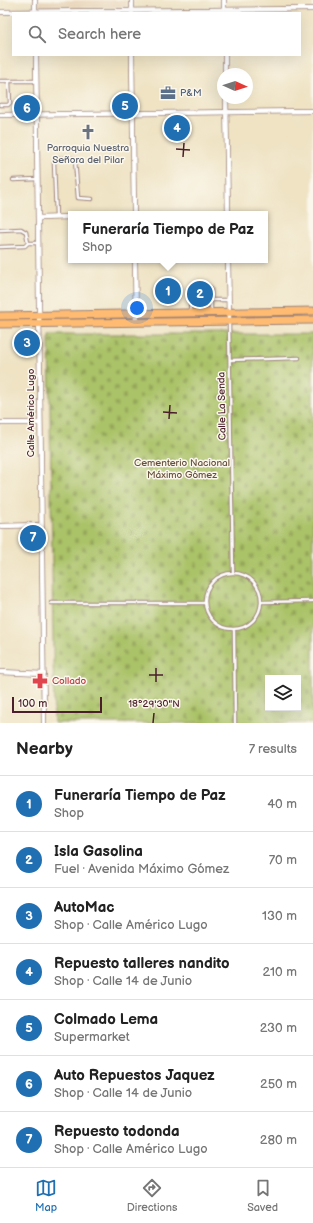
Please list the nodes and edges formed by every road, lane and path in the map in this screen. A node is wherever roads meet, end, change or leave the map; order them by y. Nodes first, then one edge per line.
1 (35, 0) edge
2 (132, 0) edge
3 (224, 0) edge
4 (313, 9) edge
5 (0, 12) edge
6 (35, 12) edge
7 (132, 12) edge
8 (224, 12) edge
9 (36, 56) edge
10 (132, 56) edge
11 (225, 56) edge
12 (225, 68) edge
13 (0, 81) edge
14 (9, 81) junction
15 (37, 81) junction
16 (0, 104) edge
17 (226, 104) edge
18 (313, 111) edge
19 (226, 112) junction
20 (38, 114) junction
21 (133, 114) junction
22 (0, 115) edge
23 (39, 179) junction
24 (13, 180) dead end
25 (92, 199) dead end
26 (134, 211) edge
27 (228, 211) edge
28 (56, 217) junction
29 (68, 217) edge
30 (39, 218) junction
31 (0, 230) edge
32 (28, 242) junction
33 (39, 243) junction
34 (0, 247) edge
35 (135, 263) edge
36 (228, 263) edge
37 (212, 300) junction
38 (229, 300) junction
39 (313, 311) edge
40 (211, 313) junction
41 (229, 313) junction
42 (135, 314) junction
43 (190, 314) junction
44 (40, 315) junction
45 (0, 316) edge
46 (313, 320) edge
47 (229, 321) junction
48 (40, 323) junction
49 (136, 323) junction
50 (0, 324) edge
51 (299, 358) dead end
52 (230, 360) junction
53 (0, 423) edge
54 (40, 423) junction
55 (41, 525) junction
56 (0, 526) edge
57 (233, 572) junction
58 (313, 601) edge
59 (262, 602) junction
60 (205, 603) junction
61 (51, 604) dead end
62 (234, 630) junction
63 (0, 672) edge
64 (44, 674) junction
65 (44, 723) edge
66 (235, 723) edge

1 - 6 street
2 - 7 street
3 - 8 street
4 - 8 street
5 - 6 street
6 - 7 street
7 - 8 street
9 - 15 street, Calle Américo Lugo
10 - 21 street
11 - 12 street
13 - 14 lane
14 - 15 lane
14 - 16 lane
15 - 20 street, Calle Américo Lugo
17 - 19 street
18 - 19 street
19 - 21 street
19 - 27 street
20 - 21 street
20 - 22 street
20 - 23 street, Calle Américo Lugo
21 - 26 street
23 - 24 lane
23 - 30 street, Calle Américo Lugo
25 - 28 lane
28 - 29 street
28 - 30 street
30 - 33 street, Calle Américo Lugo
31 - 32 lane
32 - 33 lane
32 - 34 lane
33 - 44 street, Calle Américo Lugo
35 - 42 street
36 - 38 street
37 - 38 lane
37 - 40 lane
37 - 43 lane
38 - 41 street
39 - 41 main road
40 - 41 main road
40 - 43 main road
41 - 47 street
42 - 43 main road
42 - 44 main road
42 - 49 street
44 - 45 main road
44 - 48 street, Calle Américo Lugo
46 - 47 main road
47 - 49 main road
47 - 52 lane, Calle La Senda
48 - 49 main road
48 - 50 main road
48 - 54 street, Calle Américo Lugo
51 - 52 lane
52 - 57 lane, Calle La Senda
53 - 54 street
54 - 55 street, Calle Américo Lugo
55 - 56 street
55 - 64 street, Calle Américo Lugo
57 - 59 lane
57 - 60 lane
58 - 59 lane
59 - 62 lane
60 - 61 lane
60 - 62 lane
62 - 66 lane
63 - 64 street
64 - 65 street, Calle Américo Lugo

